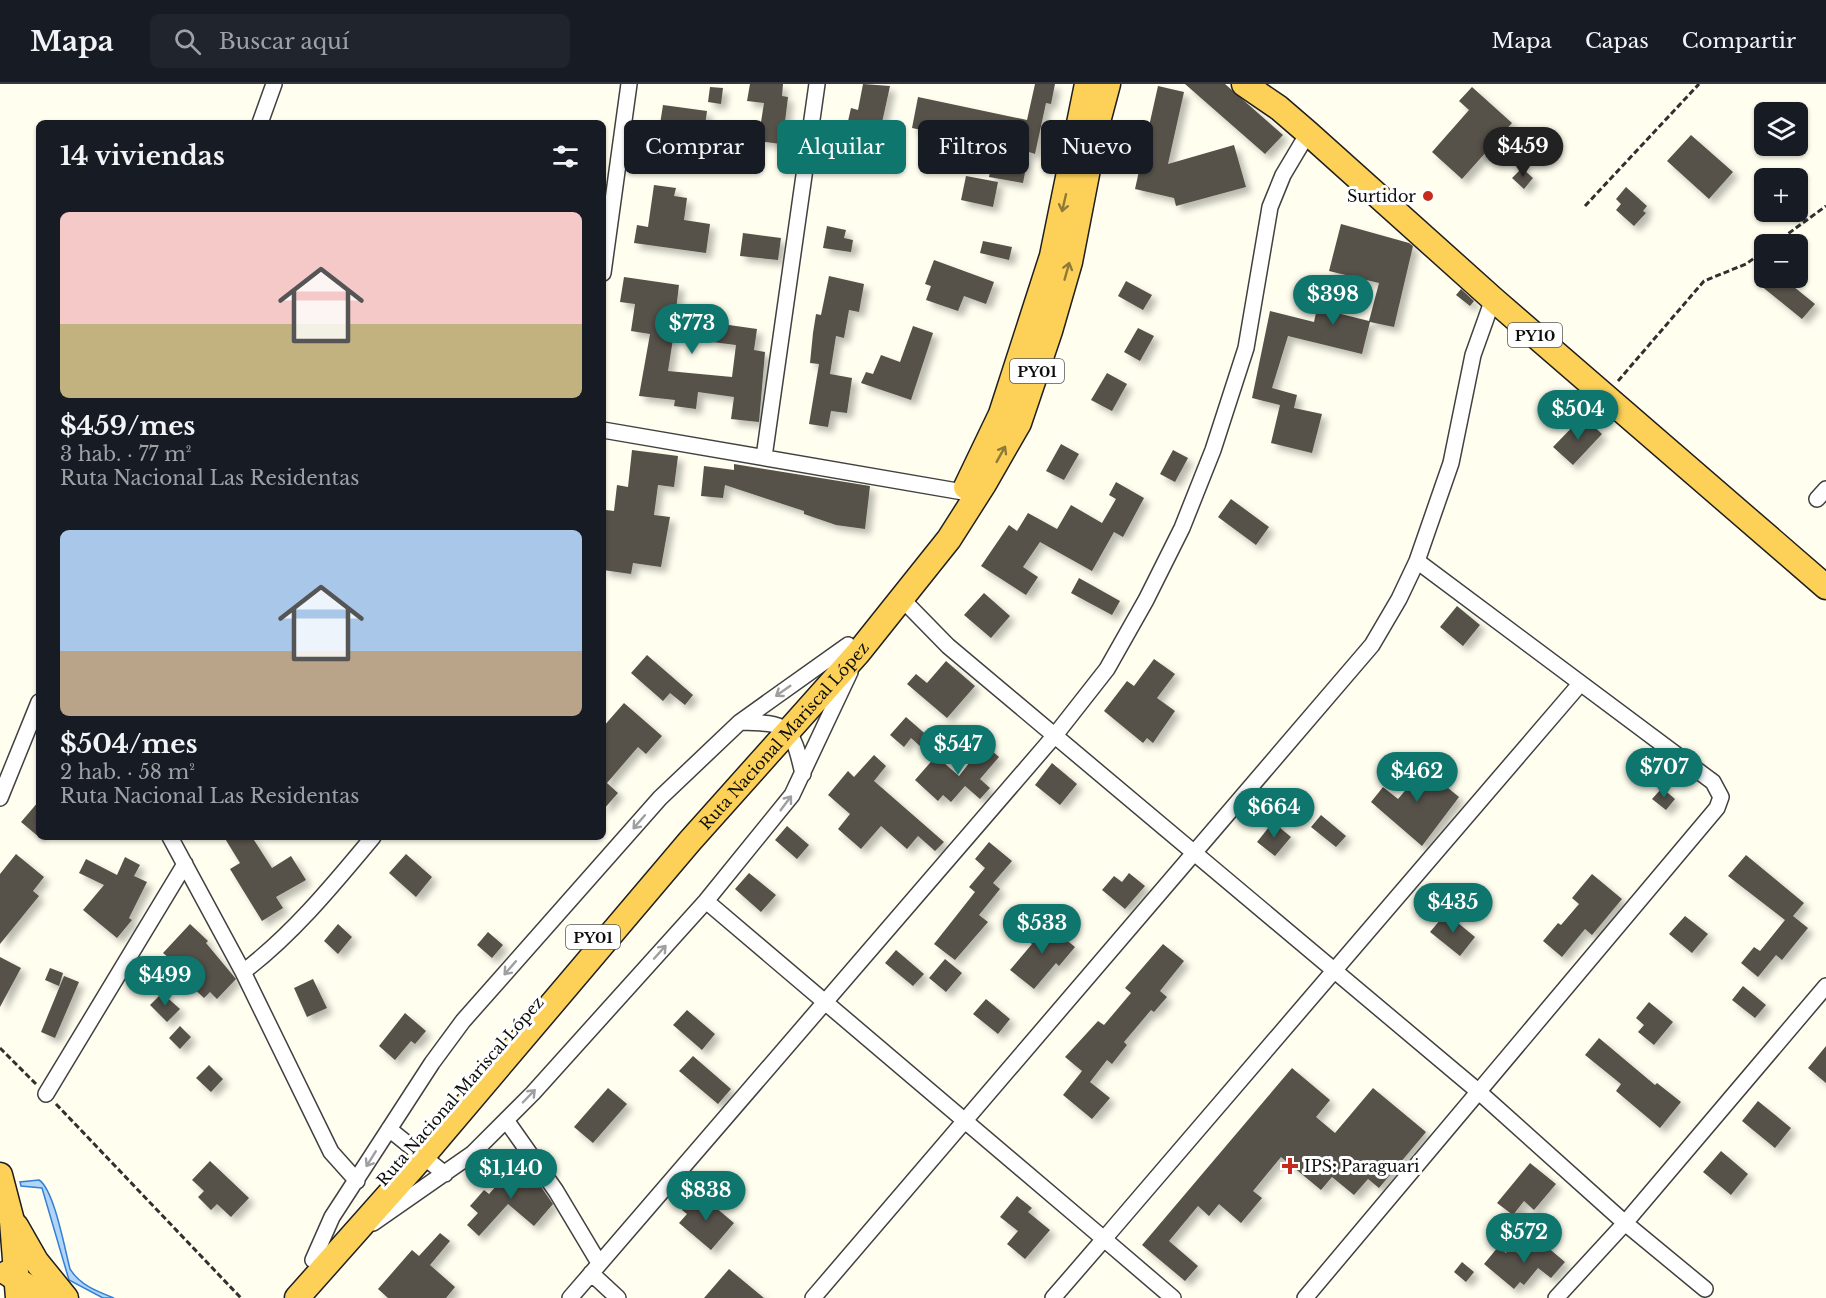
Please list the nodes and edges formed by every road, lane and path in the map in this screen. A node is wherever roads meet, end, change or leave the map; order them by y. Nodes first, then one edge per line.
1 (274, 84) edge
2 (630, 84) edge
3 (817, 84) edge
4 (1087, 84) edge
5 (1108, 84) edge
6 (1120, 84) edge
7 (1244, 84) edge
8 (1255, 84) edge
9 (1699, 84) edge
10 (1279, 108) junction
11 (261, 120) edge
12 (1098, 120) edge
13 (1102, 120) edge
14 (1308, 133) junction
15 (1087, 174) edge
16 (1585, 206) dead end
17 (1826, 206) edge
18 (1788, 234) edge
19 (606, 235) edge
20 (1754, 258) edge
21 (1492, 299) junction
22 (1605, 396) junction
23 (606, 431) edge
24 (764, 457) junction
25 (963, 492) junction
26 (1417, 561) junction
27 (1826, 587) edge
28 (902, 599) junction
29 (853, 649) junction
30 (1580, 684) junction
31 (36, 709) edge
32 (740, 722) junction
33 (782, 726) junction
34 (1056, 734) junction
35 (803, 774) junction
36 (0, 798) edge
37 (172, 840) edge
38 (371, 840) edge
39 (1194, 853) junction
40 (184, 864) junction
41 (706, 901) junction
42 (1335, 971) junction
43 (243, 972) junction
44 (1826, 986) edge
45 (825, 1002) junction
46 (0, 1048) edge
47 (1479, 1092) junction
48 (46, 1094) junction
49 (506, 1120) junction
50 (965, 1120) junction
51 (389, 1129) junction
52 (418, 1152) junction
53 (445, 1174) junction
54 (0, 1175) edge
55 (357, 1181) junction
56 (9, 1212) junction
57 (1625, 1223) junction
58 (353, 1237) junction
59 (1104, 1239) junction
60 (313, 1260) junction
61 (595, 1268) junction
62 (12, 1282) edge
63 (1705, 1289) dead end
64 (45, 1298) edge
65 (66, 1298) edge
66 (241, 1298) edge
67 (278, 1298) edge
68 (297, 1298) edge
69 (570, 1298) edge
70 (618, 1298) edge
71 (813, 1298) edge
72 (1053, 1298) edge
73 (1173, 1298) edge
74 (1305, 1298) edge
75 (1556, 1298) edge

1 - 11 street
2 - 19 street
3 - 24 street
4 -> 25 highway, Ruta Nacional Mariscal López / PY01
5 - 12 highway, Ruta Nacional Mariscal López / PY01
6 - 13 highway
7 - 10 highway, PY10
8 - 10 highway
9 - 16 path
10 - 14 highway, PY10
14 - 21 highway, PY10
14 - 34 street
28 -> 15 highway, Ruta Nacional Mariscal López / PY01
17 - 18 path
20 - 22 path
21 - 22 highway, PY10
21 - 26 street
22 - 27 highway, PY10
23 - 24 street
24 - 25 street
25 - 29 highway, Ruta Nacional Mariscal López / PY01
26 - 30 street
26 - 39 street
28 - 29 highway, Ruta Nacional Mariscal López / PY01
28 - 34 street
29 -> 32 street
29 - 33 highway, Ruta Nacional Mariscal López / PY01
29 - 35 street
30 - 42 street
30 - 47 street
31 - 36 street
32 - 33 street
32 -> 51 street
33 - 35 street
33 - 52 highway, Ruta Nacional Mariscal López / PY01
34 - 39 street
34 - 45 street
41 -> 35 street
37 - 40 street
38 - 43 street
39 - 42 street
39 - 50 street
40 - 43 street
40 - 48 street
41 - 45 street
49 -> 41 street
42 - 47 street
42 - 59 street
43 - 55 street
44 - 57 street
45 - 50 street
45 - 61 street
46 - 48 path
47 - 57 street
47 - 74 street
48 - 66 path
49 - 53 street
49 - 61 street
50 - 59 street
50 - 71 street
51 - 52 street
51 -> 55 street
52 - 53 street
52 - 58 highway, Ruta Nacional Mariscal López / PY01
52 - 60 highway, Ruta Nacional Mariscal López / PY01
53 - 58 street
54 - 56 highway
55 - 60 street
56 - 62 highway
56 - 65 highway
57 - 63 street
57 - 75 street
58 - 68 highway, Ruta Nacional Mariscal López / PY01
59 - 72 street
59 - 73 street
60 - 67 highway, Ruta Nacional Mariscal López / PY01
61 - 69 street
61 - 70 street
62 - 64 highway

